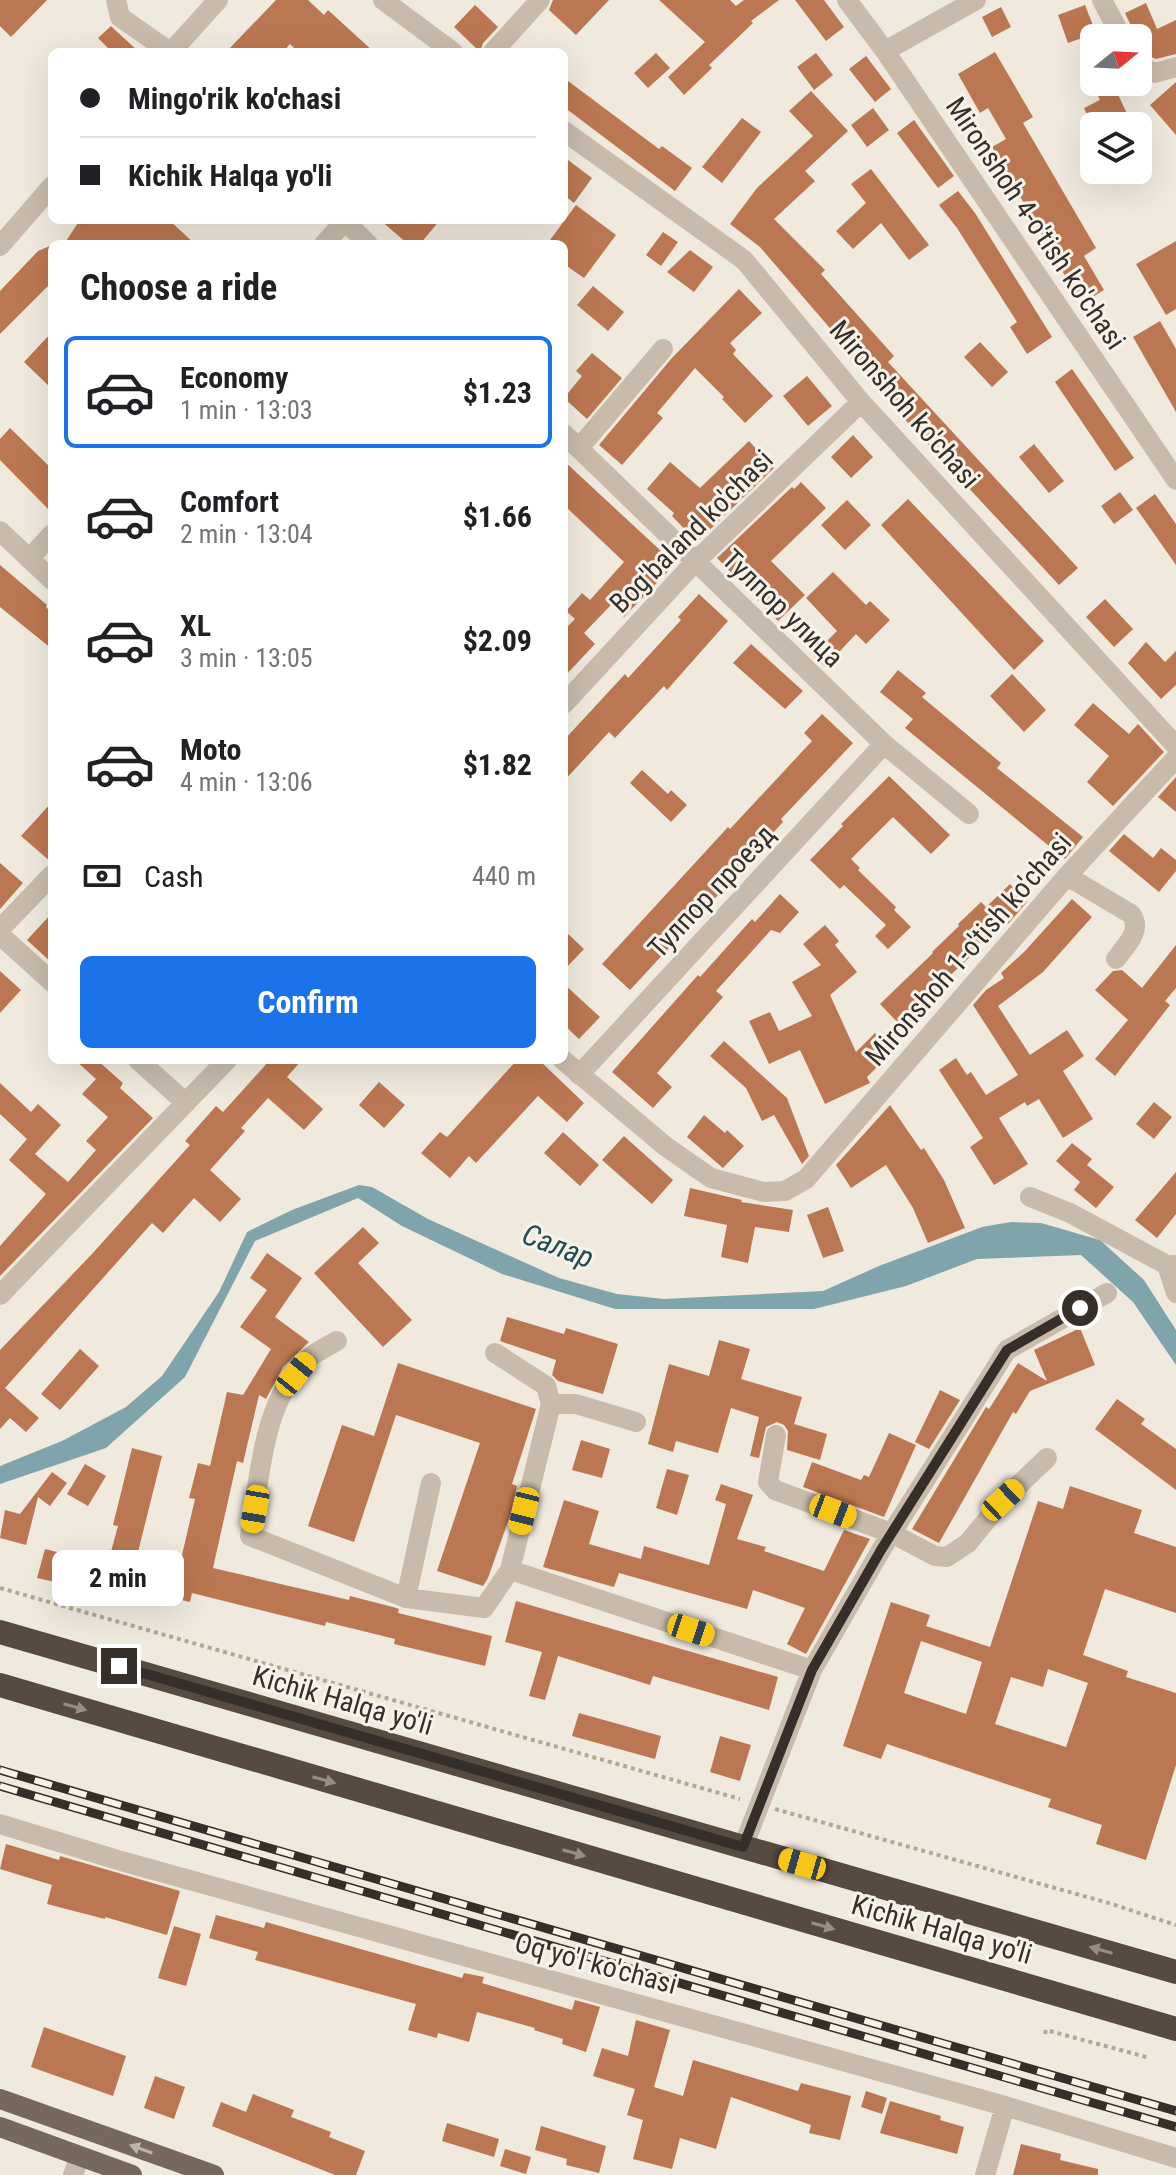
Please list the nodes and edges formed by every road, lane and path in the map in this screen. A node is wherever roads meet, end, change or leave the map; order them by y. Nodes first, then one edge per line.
1 (116, 0) edge
2 (218, 0) edge
3 (383, 0) edge
4 (540, 0) edge
5 (847, 0) edge
6 (976, 0) edge
7 (1102, 0) edge
8 (1115, 24) edge
9 (164, 48) edge
10 (174, 48) edge
11 (448, 48) edge
12 (497, 48) edge
13 (885, 51) junction
14 (1176, 67) edge
15 (1152, 72) edge
16 (568, 134) edge
17 (48, 191) edge
18 (342, 224) edge
19 (350, 224) edge
20 (328, 240) edge
21 (364, 240) edge
22 (0, 246) edge
23 (663, 349) dead end
24 (861, 402) junction
25 (572, 441) edge
26 (1176, 480) edge
27 (0, 531) edge
28 (48, 538) edge
29 (29, 559) junction
30 (695, 562) junction
31 (48, 576) edge
32 (568, 700) edge
33 (1172, 734) edge
34 (884, 744) junction
35 (1176, 758) edge
36 (969, 814) dead end
37 (1067, 876) junction
38 (48, 879) edge
39 (0, 929) edge
40 (0, 935) edge
41 (1116, 959) dead end
42 (48, 978) edge
43 (142, 1064) edge
44 (223, 1064) edge
45 (567, 1064) edge
46 (579, 1075) junction
47 (186, 1103) junction
48 (1030, 1197) dead end
49 (1172, 1265) edge
50 (1107, 1293) dead end
51 (1176, 1293) edge
52 (0, 1295) edge
53 (337, 1341) dead end
54 (495, 1353) dead end
55 (551, 1404) junction
56 (636, 1422) dead end
57 (776, 1435) dead end
58 (1047, 1458) dead end
59 (431, 1483) dead end
60 (891, 1533) junction
61 (510, 1570) junction
62 (0, 1588) edge
63 (406, 1598) junction
64 (0, 1632) edge
65 (812, 1670) junction
66 (0, 1685) edge
67 (758, 1804) junction
68 (0, 1824) edge
69 (743, 1847) junction
70 (1112, 1904) junction
71 (1143, 1917) dead end
72 (1176, 1925) edge
73 (1176, 1972) edge
74 (1176, 2029) edge
75 (1045, 2034) dead end
76 (1150, 2058) dead end
77 (0, 2099) edge
78 (1005, 2106) junction
79 (0, 2127) edge
80 (1176, 2158) edge
81 (76, 2166) edge
82 (132, 2175) edge
83 (214, 2175) edge
84 (985, 2175) edge

1 - 9 street
2 - 10 street
3 - 11 street
4 - 12 street
5 - 13 street, Mironshoh 4-o'tish ko'chasi
6 - 13 street
7 - 8 street
13 - 26 street, Mironshoh 4-o'tish ko'chasi
14 - 15 street
16 - 24 street, Mironshoh ko'chasi
17 - 22 street
18 - 20 street
19 - 21 street
23 - 25 street
24 - 30 street, Bog'baland ko'chasi
24 - 33 street, Mironshoh ko'chasi
25 - 30 street, Тулпор улица
27 - 29 street
28 - 29 street
29 - 31 street
30 - 32 street, Bog'baland ko'chasi
30 - 34 street, Тулпор улица
34 - 36 street, Тулпор улица
34 - 46 street, Тулпор проезд
35 - 37 street, Mironshoh 1-o'tish ko'chasi
37 - 41 street
37 - 46 street, Mironshoh 1-o'tish ko'chasi
38 - 39 street
40 - 42 street
43 - 47 street
44 - 47 street
45 - 46 street
47 - 52 street
48 - 49 street
49 - 51 street
50 - 60 street
53 - 63 street
54 - 55 street
55 - 56 street
55 - 61 street
57 - 60 street
58 - 60 street
59 - 63 street
60 - 65 street
61 - 63 street
61 - 65 street
62 - 67 path
64 - 69 highway, Kichik Halqa yo'li
65 - 67 street
66 -> 74 highway, Kichik Halqa yo'li
67 - 69 street
67 - 70 path
68 - 78 street, Oq yo'l ko'chasi
73 -> 69 highway, Kichik Halqa yo'li
70 - 71 path
70 - 72 path
75 - 76 path
83 -> 77 main road
78 - 80 street, Oq yo'l ko'chasi
78 - 84 street
79 - 81 main road
81 - 82 main road

